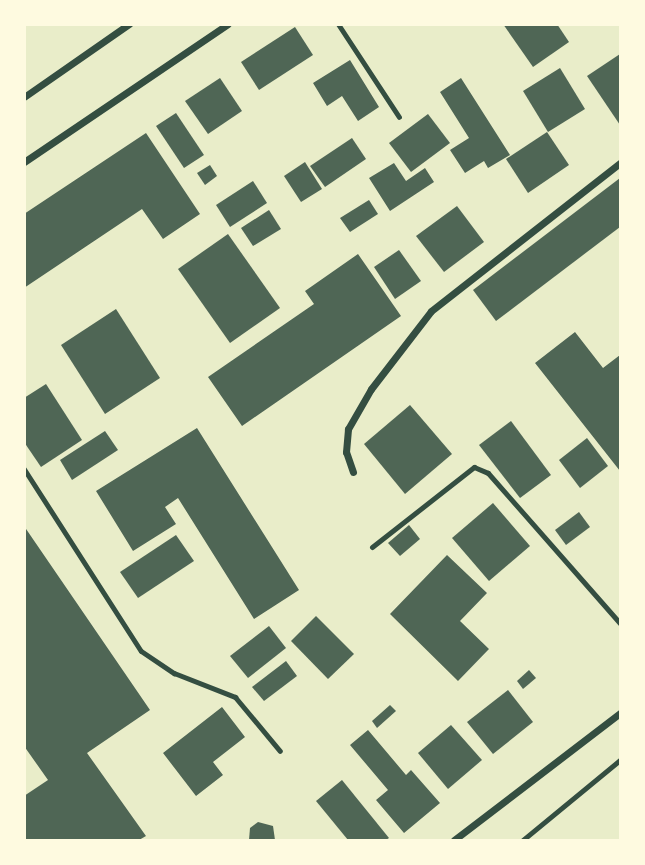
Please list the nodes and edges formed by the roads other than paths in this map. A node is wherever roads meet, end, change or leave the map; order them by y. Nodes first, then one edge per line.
1 (129, 24) edge
2 (228, 24) edge
3 (338, 24) edge
4 (24, 97) edge
5 (399, 117) dead end
6 (24, 162) edge
7 (621, 163) edge
8 (24, 470) edge
9 (354, 472) dead end
10 (372, 547) dead end
11 (621, 624) edge
12 (621, 713) edge
13 (280, 751) dead end
14 (454, 841) edge

1 - 4 street
2 - 6 street
3 - 5 lane
7 - 9 street
8 - 13 lane
10 - 11 lane
12 - 14 street

